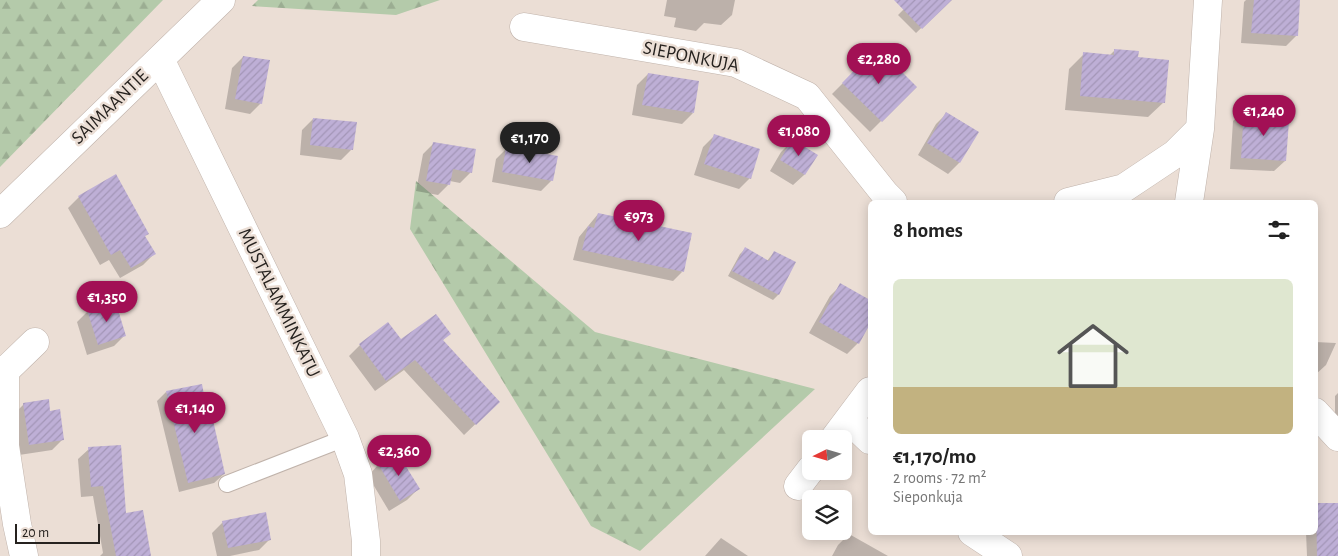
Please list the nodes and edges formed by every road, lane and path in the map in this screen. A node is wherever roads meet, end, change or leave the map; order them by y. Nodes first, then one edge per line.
1 (221, 0) edge
2 (1208, 0) edge
3 (524, 27) dead end
4 (160, 59) junction
5 (1200, 129) junction
6 (891, 200) edge
7 (1076, 200) edge
8 (1189, 200) edge
9 (0, 214) edge
10 (35, 342) dead end
11 (868, 394) edge
12 (1318, 415) edge
13 (841, 429) edge
14 (1338, 437) edge
15 (345, 438) junction
16 (868, 439) edge
17 (227, 484) dead end
18 (976, 535) edge
19 (24, 556) edge
20 (366, 556) edge
21 (1008, 556) edge

1 - 4 street, SAIMAANTIE
2 - 5 street
3 - 6 street, SIEPONKUJA
4 - 9 street, SAIMAANTIE
4 - 15 street, MUSTALAMMINKATU
5 - 7 street
5 - 8 street
10 - 19 street
11 - 13 street
12 - 14 street
13 - 16 street
15 - 17 lane
15 - 20 street, MUSTALAMMINKATU
18 - 21 street

